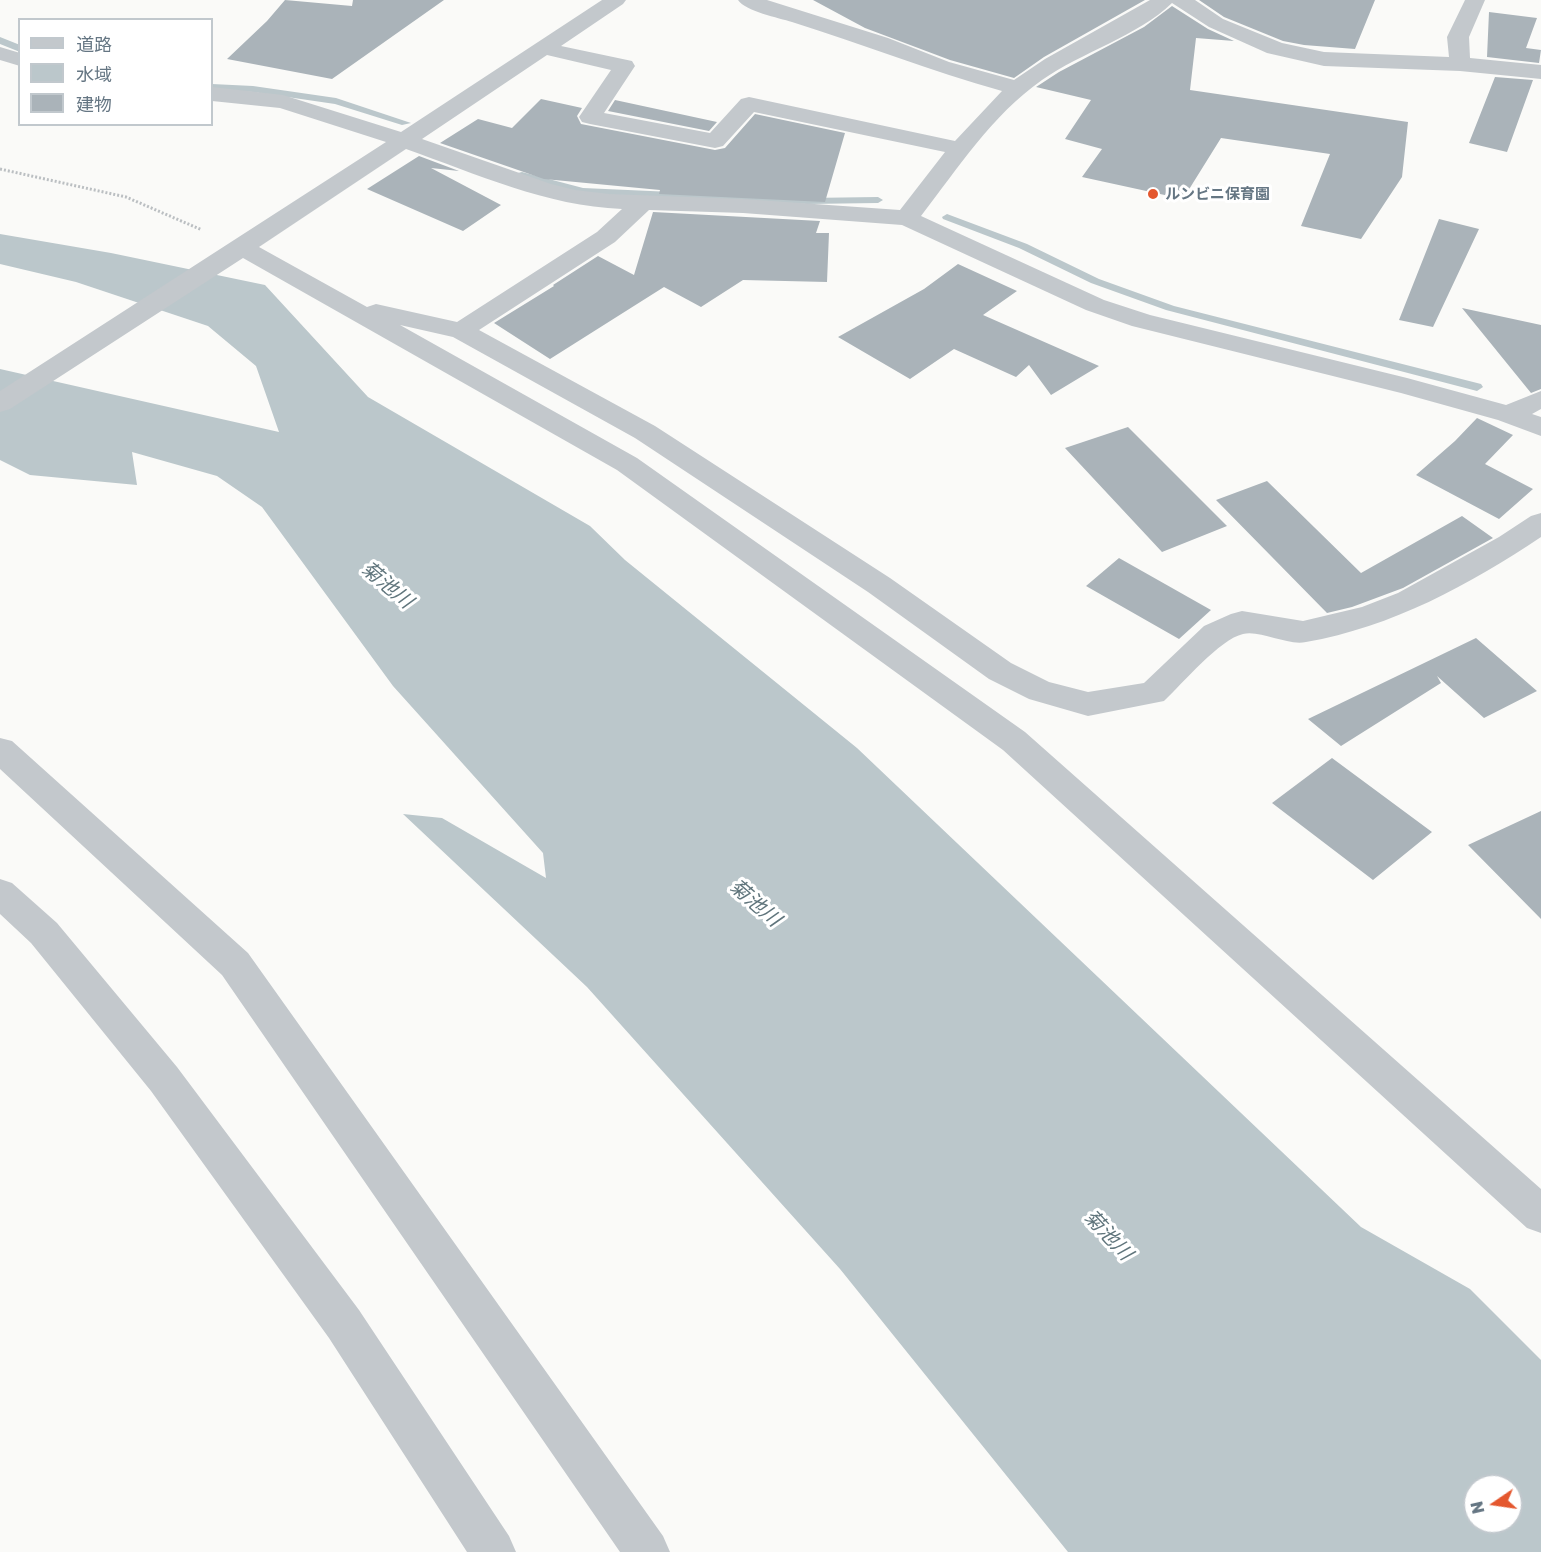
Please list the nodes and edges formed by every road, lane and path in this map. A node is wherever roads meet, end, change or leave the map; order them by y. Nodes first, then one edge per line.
1 (616, 0) edge
2 (748, 0) edge
3 (1164, 0) edge
4 (1180, 0) edge
5 (1475, 0) edge
6 (542, 48) junction
7 (0, 53) edge
8 (18, 59) edge
9 (1460, 64) junction
10 (1541, 72) edge
11 (1017, 88) junction
12 (213, 94) edge
13 (404, 140) junction
14 (962, 149) junction
15 (0, 169) edge
16 (642, 203) junction
17 (907, 218) junction
18 (242, 247) junction
19 (339, 303) junction
20 (461, 331) junction
21 (1541, 399) edge
22 (0, 403) edge
23 (1508, 414) junction
24 (1541, 427) edge
25 (1541, 523) edge
26 (0, 750) edge
27 (0, 892) edge
28 (1541, 1215) edge
29 (493, 1552) edge
30 (647, 1552) edge

1 - 6 street
2 - 11 street
3 - 11 street
4 - 9 street
5 - 9 street
6 - 13 street
6 - 14 street
7 - 8 street
9 - 10 street
11 - 14 street
12 - 13 street
13 - 16 street
13 - 18 street
14 - 17 street
15 - 18 path
16 - 17 street
16 - 20 street
17 - 23 street
18 - 19 street
18 - 22 street
19 - 20 street
19 - 28 street
20 - 25 street
21 - 23 street
23 - 24 street
26 - 30 street
27 - 29 street

